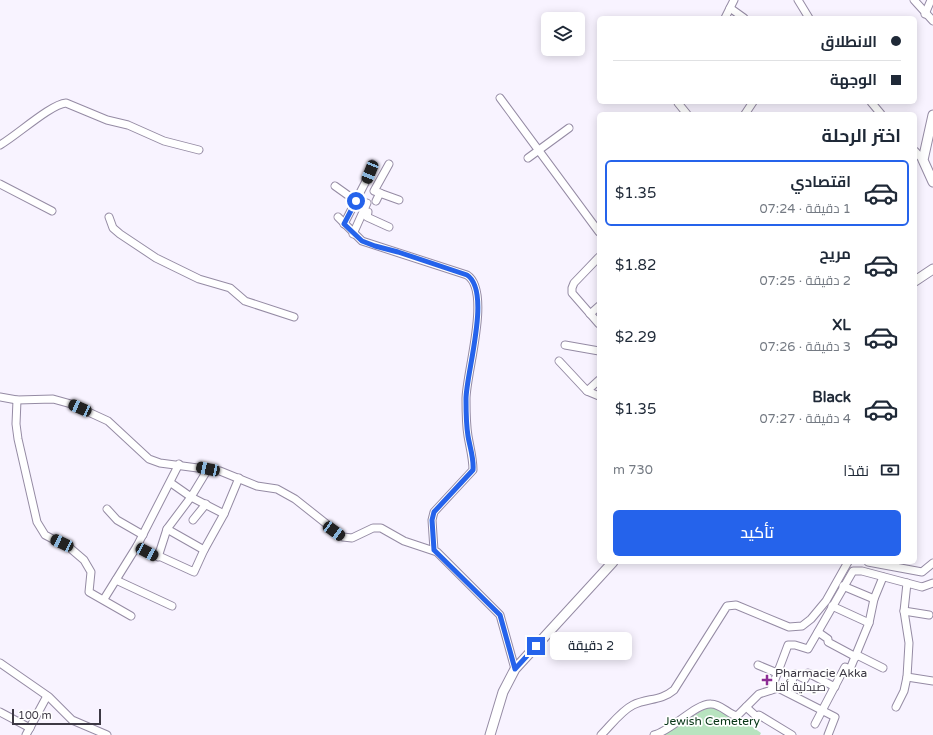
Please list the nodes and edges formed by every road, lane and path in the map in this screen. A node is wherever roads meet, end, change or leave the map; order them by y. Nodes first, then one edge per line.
1 (734, 0) edge
2 (798, 0) edge
3 (914, 0) edge
4 (931, 0) edge
5 (730, 8) junction
6 (925, 14) junction
7 (726, 16) edge
8 (741, 16) edge
9 (808, 16) edge
10 (933, 21) edge
11 (500, 98) dead end
12 (679, 104) edge
13 (873, 104) edge
14 (685, 112) edge
15 (879, 112) edge
16 (933, 115) edge
17 (569, 128) dead end
18 (0, 145) edge
19 (198, 150) dead end
20 (539, 151) junction
21 (917, 154) edge
22 (528, 158) dead end
23 (923, 160) junction
24 (372, 164) dead end
25 (389, 164) dead end
26 (933, 182) edge
27 (0, 184) edge
28 (336, 186) dead end
29 (380, 193) junction
30 (399, 200) dead end
31 (356, 201) junction
32 (376, 201) dead end
33 (367, 203) dead end
34 (52, 211) dead end
35 (364, 211) junction
36 (109, 217) dead end
37 (338, 217) dead end
38 (344, 224) junction
39 (389, 227) dead end
40 (597, 229) edge
41 (353, 234) junction
42 (597, 259) edge
43 (933, 270) edge
44 (917, 280) edge
45 (597, 308) edge
46 (590, 314) junction
47 (294, 317) dead end
48 (597, 322) edge
49 (565, 345) dead end
50 (597, 350) edge
51 (559, 361) dead end
52 (597, 382) edge
53 (587, 391) junction
54 (597, 395) edge
55 (0, 397) edge
56 (17, 400) junction
57 (179, 464) junction
58 (208, 469) junction
59 (239, 478) junction
60 (171, 483) junction
61 (191, 497) junction
62 (206, 504) junction
63 (107, 509) dead end
64 (224, 514) junction
65 (193, 520) dead end
66 (167, 529) junction
67 (143, 535) junction
68 (137, 546) junction
69 (204, 550) junction
70 (434, 550) junction
71 (158, 557) junction
72 (933, 563) edge
73 (611, 564) edge
74 (846, 564) edge
75 (879, 564) edge
76 (883, 577) junction
77 (116, 580) junction
78 (907, 583) junction
79 (933, 583) edge
80 (843, 586) junction
81 (104, 599) junction
82 (874, 599) junction
83 (172, 606) dead end
84 (832, 606) junction
85 (904, 611) junction
86 (929, 615) dead end
87 (131, 616) dead end
88 (869, 623) junction
89 (818, 632) junction
90 (856, 656) junction
91 (0, 663) edge
92 (758, 665) dead end
93 (883, 668) dead end
94 (515, 669) junction
95 (777, 673) junction
96 (907, 677) junction
97 (933, 681) edge
98 (835, 687) junction
99 (771, 690) junction
100 (787, 692) junction
101 (47, 696) junction
102 (746, 707) junction
103 (896, 707) dead end
104 (822, 710) junction
105 (0, 712) edge
106 (815, 724) dead end
107 (29, 733) edge
108 (790, 734) edge
109 (107, 735) edge
110 (490, 735) edge
111 (601, 735) edge
112 (654, 735) edge
113 (828, 735) edge

1 - 5 street
2 - 9 street
3 - 6 street
4 - 6 street
5 - 7 street
5 - 8 street
6 - 10 street
11 - 20 street
12 - 14 street
13 - 15 street
16 - 23 main road
17 - 20 street
18 - 19 street
20 - 22 street
20 - 40 street
21 - 23 street
23 - 26 main road
24 - 31 street
25 - 29 street
27 - 34 street
28 - 31 street
29 - 30 street
29 - 32 street
31 - 38 street
33 - 35 street
35 - 39 street
35 - 41 street
36 - 47 street
37 - 38 street
38 - 41 street
41 - 70 street
42 - 46 street
43 - 44 main road
45 - 46 street
46 - 48 street
49 - 50 street
51 - 53 street
52 - 53 street
53 - 54 street
55 - 56 street
56 - 57 street
56 - 81 street
57 - 58 street
57 - 60 street
58 - 59 street
58 - 61 street
59 - 64 street
59 - 70 street
60 - 61 street
60 - 67 street
61 - 62 street
61 - 66 street
62 - 64 street
62 - 65 street
63 - 67 street
64 - 69 street
66 - 69 street
66 - 71 street
67 - 68 street
68 - 71 street
68 - 77 street
69 - 71 street
70 - 94 street
72 - 75 street
73 - 94 main road
74 - 111 street
76 - 78 street
76 - 80 street
76 - 82 street
77 - 81 street
77 - 83 street
78 - 79 street
78 - 85 street
80 - 82 street
80 - 84 street
81 - 87 street
82 - 88 street
84 - 88 street
84 - 89 street
85 - 86 street
85 - 96 street
88 - 90 street
89 - 90 street
89 - 95 street
90 - 93 street
90 - 98 street
91 - 101 street
92 - 95 street
94 - 110 main road
95 - 99 street
96 - 97 street
96 - 103 street
98 - 100 street
98 - 104 street
99 - 100 street
99 - 102 street
100 - 104 street
101 - 107 street
101 - 109 street
102 - 108 street
102 - 112 street
104 - 106 street
104 - 113 street
105 - 107 street

